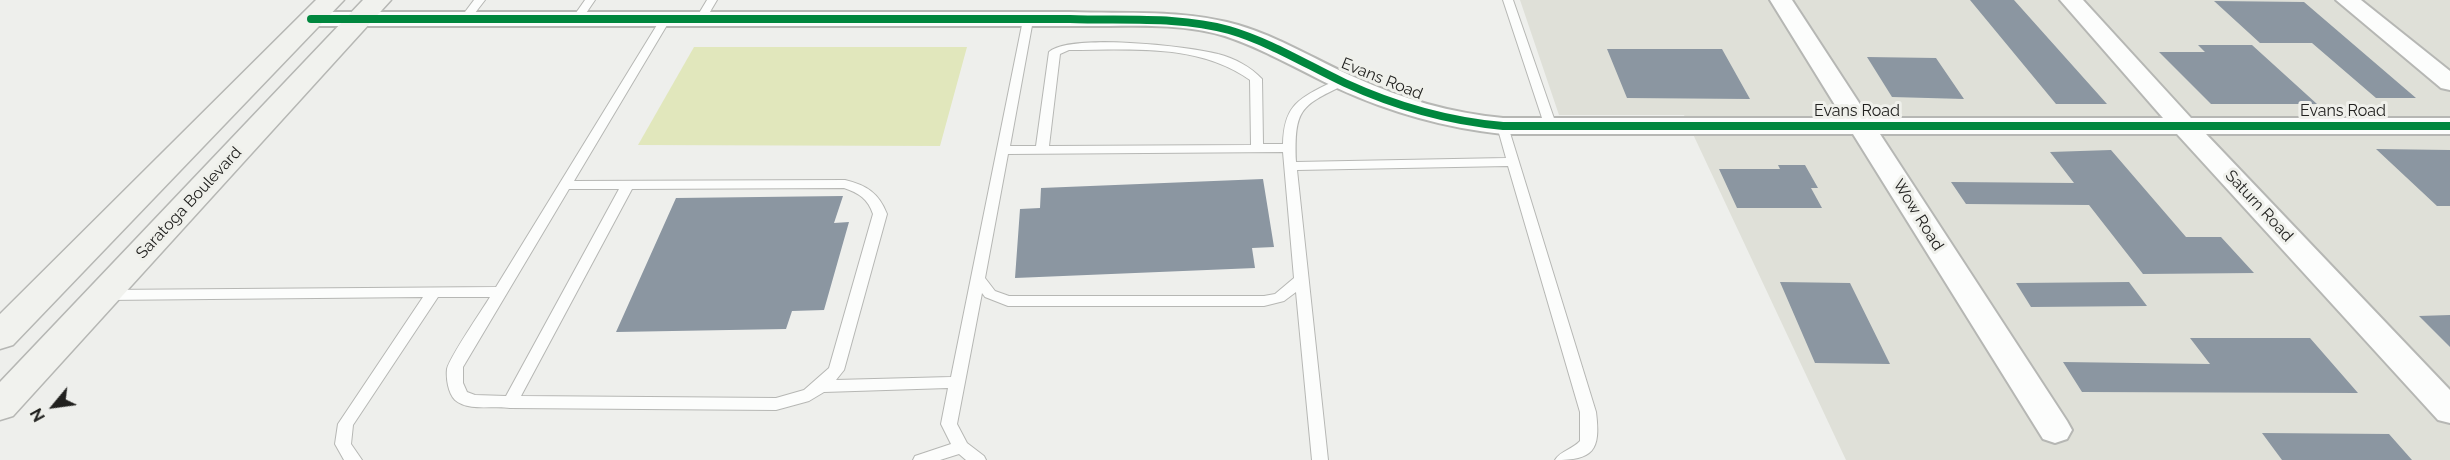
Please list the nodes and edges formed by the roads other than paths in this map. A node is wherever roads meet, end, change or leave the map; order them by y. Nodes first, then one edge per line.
1 (480, 0) edge
2 (590, 0) edge
3 (1508, 0) edge
4 (1781, 0) edge
5 (2071, 0) edge
6 (2347, 0) edge
7 (321, 10) edge
8 (369, 10) edge
9 (706, 10) edge
10 (1030, 10) edge
11 (464, 20) junction
12 (576, 20) junction
13 (665, 20) junction
14 (1344, 81) junction
15 (2450, 83) edge
16 (1503, 126) junction
17 (1862, 126) junction
18 (2184, 126) junction
19 (2450, 126) edge
20 (1551, 127) junction
21 (1289, 147) junction
22 (1257, 148) junction
23 (1003, 150) junction
24 (1042, 150) junction
25 (1513, 162) junction
26 (1290, 166) junction
27 (565, 185) junction
28 (628, 185) junction
29 (977, 278) junction
30 (1302, 279) junction
31 (434, 292) junction
32 (500, 292) junction
33 (103, 295) junction
34 (0, 336) edge
35 (956, 382) junction
36 (822, 386) junction
37 (510, 402) junction
38 (0, 406) edge
39 (2450, 411) edge
40 (2055, 430) dead end
41 (961, 447) junction
42 (354, 460) edge
43 (921, 460) edge
44 (978, 460) edge
45 (1320, 460) edge
46 (1563, 460) edge

1 - 11 lane
2 - 12 lane
3 - 20 lane
4 - 17 street, Wow Road
5 - 18 street, Saturn Road
6 - 15 street
7 - 8 street, Evans Road
7 - 34 main road
8 - 11 street, Evans Road
8 - 33 main road, Saratoga Boulevard
9 - 10 street, Evans Road
9 - 13 street, Evans Road
10 - 14 street, Evans Road
10 - 23 lane
11 - 12 street, Evans Road
12 - 13 street, Evans Road
13 - 27 lane
14 - 16 street, Evans Road
14 - 21 lane
16 - 20 street, Evans Road
16 - 25 lane
17 - 18 street, Evans Road
17 - 20 street, Evans Road
17 - 40 street, Wow Road
18 - 19 street, Evans Road
18 - 39 street, Saturn Road
21 - 22 lane
21 - 26 lane
22 - 24 lane
22 - 24 lane
23 - 24 lane
23 - 29 lane
25 - 26 lane
25 - 46 lane
26 - 30 lane
27 - 28 lane
27 - 32 lane
28 - 36 lane
28 - 37 lane
29 - 30 lane
29 - 35 lane
30 - 45 lane
31 - 32 lane
31 - 33 lane
31 - 42 lane
32 - 37 lane
33 - 38 main road, Saratoga Boulevard
35 - 36 lane
35 - 41 lane
36 - 37 lane
41 - 43 lane
41 - 44 lane

